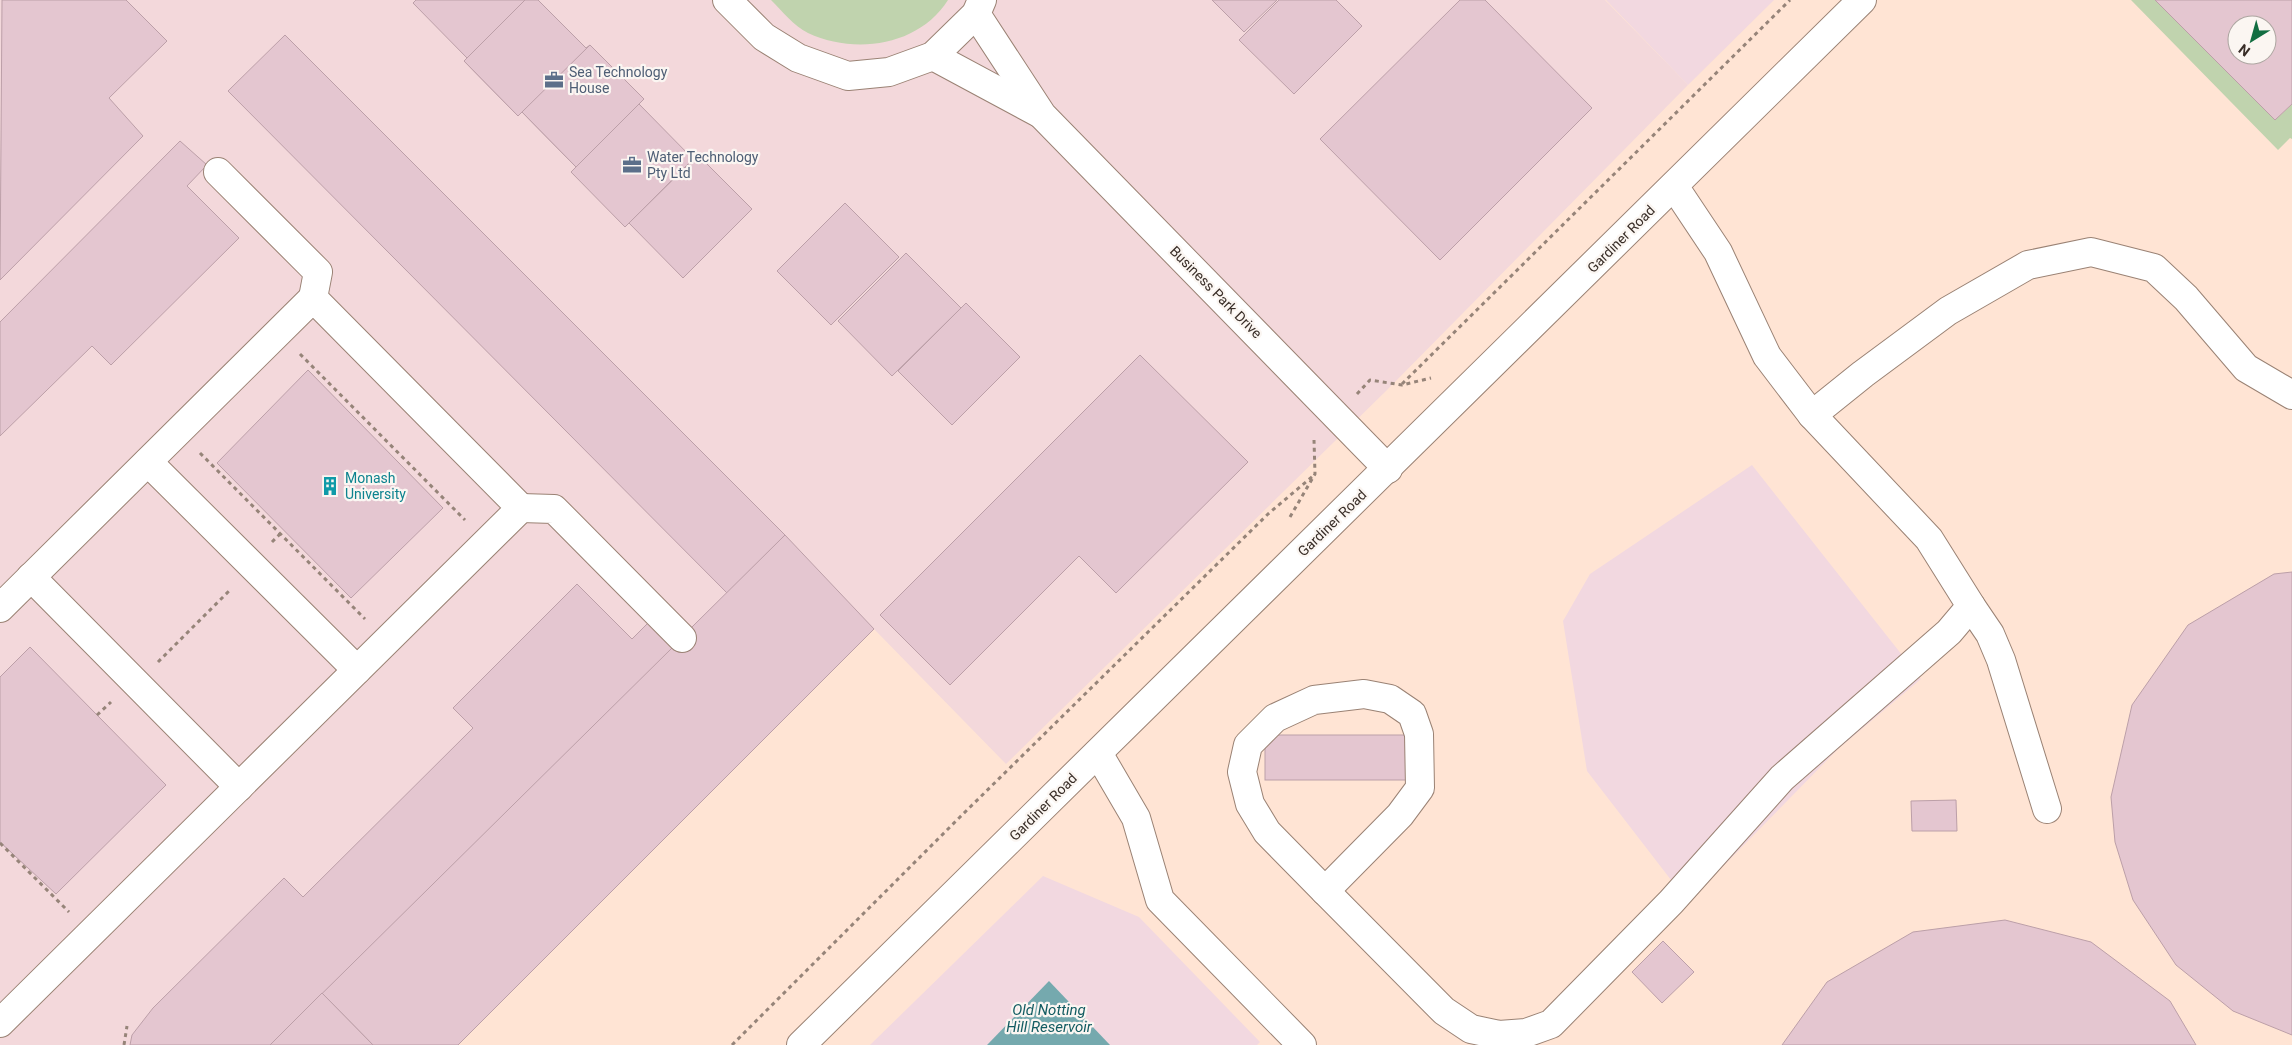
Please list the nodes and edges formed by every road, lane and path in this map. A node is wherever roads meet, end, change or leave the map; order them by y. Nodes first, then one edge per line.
1 (728, 0) edge
2 (1790, 0) edge
3 (1862, 0) edge
4 (979, 7) edge
5 (933, 56) junction
6 (1042, 115) junction
7 (218, 172) dead end
8 (1674, 186) junction
9 (313, 298) junction
10 (279, 332) junction
11 (1402, 385) dead end
12 (2292, 395) edge
13 (1812, 416) junction
14 (178, 432) junction
15 (148, 462) junction
16 (1388, 469) junction
17 (1315, 474) dead end
18 (521, 508) junction
19 (486, 542) junction
20 (253, 566) junction
21 (31, 577) junction
22 (1971, 606) junction
23 (0, 608) edge
24 (682, 638) dead end
25 (386, 641) junction
26 (357, 670) junction
27 (136, 684) junction
28 (1098, 753) junction
29 (239, 786) junction
30 (2047, 809) dead end
31 (0, 843) edge
32 (1325, 890) junction
33 (90, 934) junction
34 (0, 1023) edge
35 (127, 1026) dead end
36 (124, 1045) edge
37 (732, 1045) edge
38 (802, 1045) edge
39 (1302, 1045) edge

1 - 5 street, Business Park Drive
2 - 11 path
3 - 8 street, Gardiner Road
4 - 5 street, Business Park Drive
4 - 6 street, Business Park Drive
5 - 6 street, Business Park Drive
6 - 16 street, Business Park Drive
7 - 9 street
8 - 13 street
8 - 16 street, Gardiner Road
9 - 10 street
9 - 18 street
10 - 14 street
10 - 19 path
12 - 13 street
13 - 22 street
14 - 15 street
14 - 25 path
15 - 20 street
15 - 21 street
16 - 28 street, Gardiner Road
17 - 37 path
18 - 19 street
18 - 24 street
19 - 25 street
20 - 26 street
20 - 27 path
21 - 23 street
21 - 27 street
22 - 30 street
22 - 32 street
25 - 26 street
26 - 29 street
27 - 29 street
28 - 38 street, Gardiner Road
28 - 39 street
29 - 33 street
31 - 33 path
32 - 32 street
33 - 34 street
35 - 36 path

